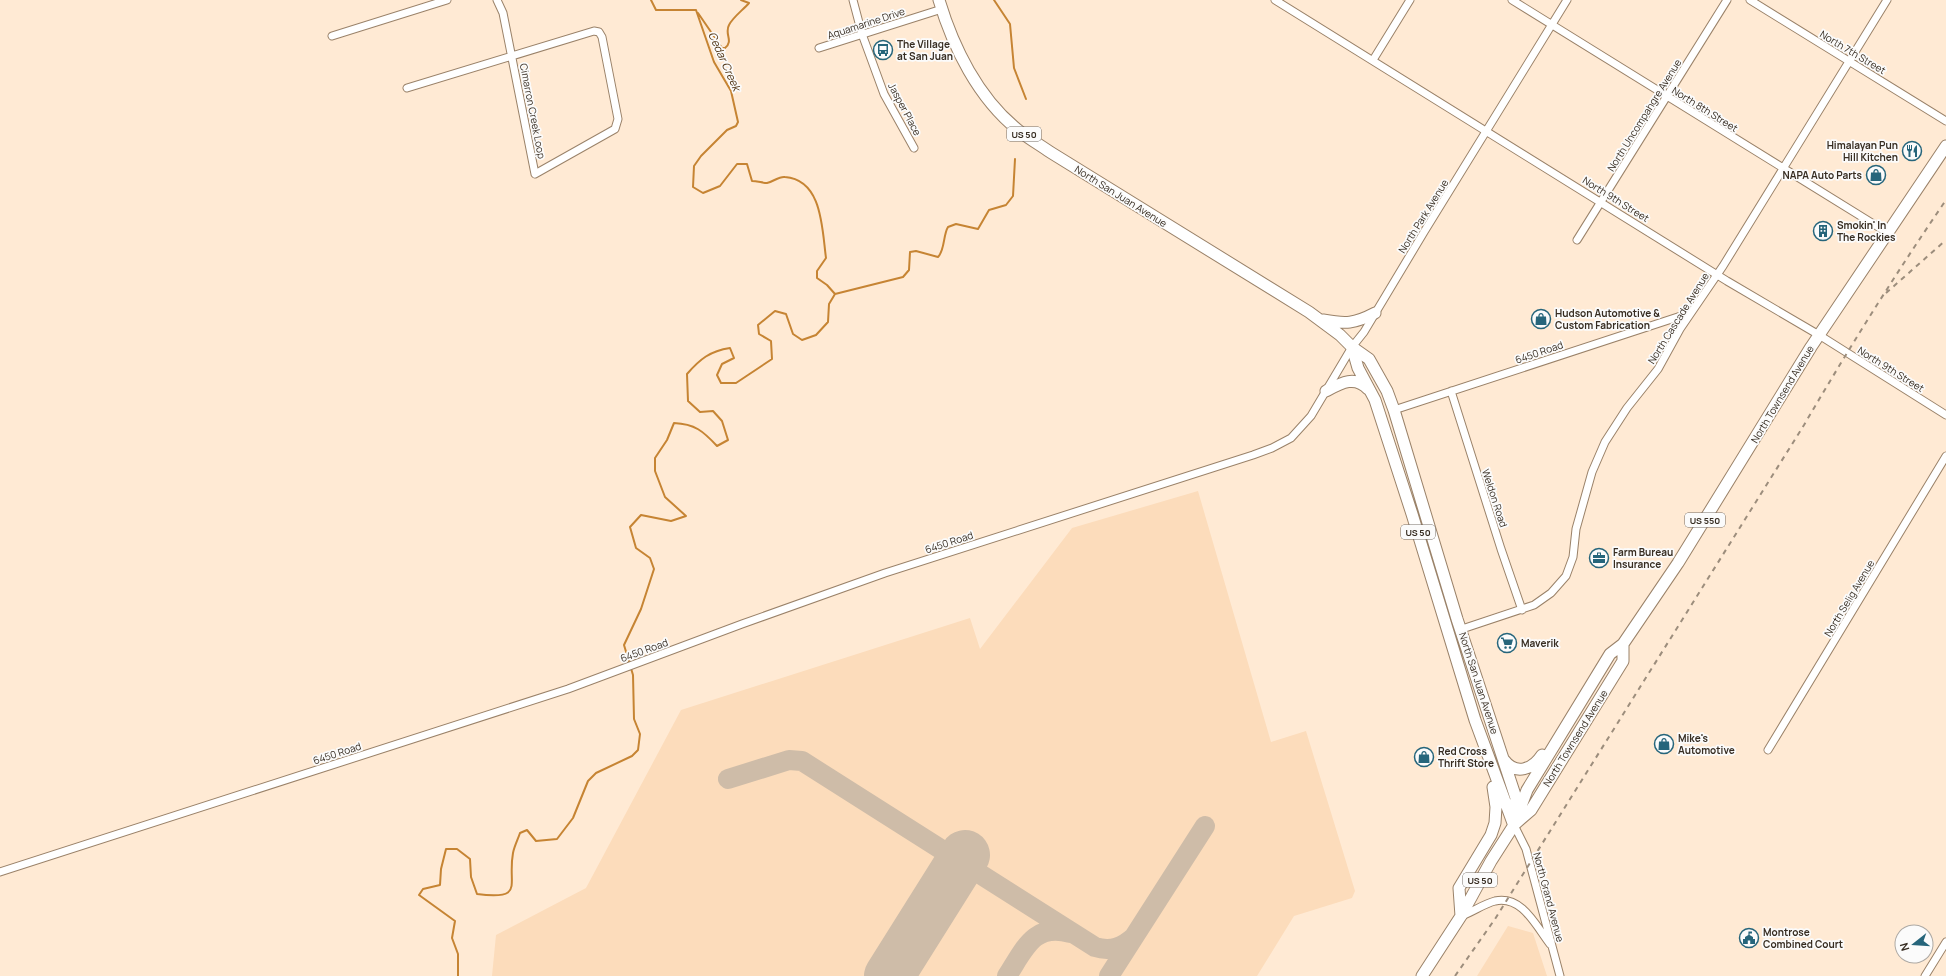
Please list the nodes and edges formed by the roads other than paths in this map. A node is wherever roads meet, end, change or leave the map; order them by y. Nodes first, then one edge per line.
1 (447, 0) edge
2 (497, 0) edge
3 (853, 0) edge
4 (1275, 0) edge
5 (1410, 0) edge
6 (1512, 0) edge
7 (1568, 0) edge
8 (1727, 0) edge
9 (1750, 0) edge
10 (1887, 0) edge
11 (940, 5) edge
12 (1552, 25) junction
13 (862, 34) junction
14 (332, 36) dead end
15 (819, 48) dead end
16 (511, 56) junction
17 (1373, 60) junction
18 (1849, 61) junction
19 (407, 88) dead end
20 (1667, 97) junction
21 (1946, 121) edge
22 (1486, 131) junction
23 (1946, 146) edge
24 (914, 148) dead end
25 (1783, 168) junction
26 (1601, 202) junction
27 (1888, 233) junction
28 (1577, 240) dead end
29 (1717, 275) junction
30 (1375, 313) junction
31 (1690, 313) junction
32 (1320, 320) junction
33 (1819, 335) junction
34 (1352, 347) junction
35 (1326, 391) junction
36 (1371, 392) junction
37 (1451, 392) junction
38 (1394, 410) junction
39 (1946, 415) edge
40 (1290, 438) joint
41 (1946, 456) edge
42 (1522, 610) junction
43 (1462, 629) junction
44 (1623, 644) junction
45 (1578, 706) junction
46 (1475, 720) junction
47 (1768, 750) dead end
48 (1504, 760) junction
49 (1514, 825) junction
50 (0, 872) edge
51 (1461, 916) junction
52 (1946, 942) edge
53 (1552, 946) junction
54 (1422, 976) edge
55 (1560, 976) edge
56 (1925, 976) edge

1 - 14 street
2 - 16 street
3 - 13 street, Jasper Place
4 - 17 street, North 9th Street
5 - 17 street
6 - 12 street, North 8th Street
7 - 12 street, North Park Avenue
8 - 20 street, North Uncompahgre Avenue
9 - 18 street, North 7th Street
10 - 18 street, North Cascade Avenue
11 - 13 street, Aquamarine Drive
11 - 32 highway, North San Juan Avenue / US 50
12 - 20 street, North 8th Street
12 - 22 street, North Park Avenue
13 - 15 street, Aquamarine Drive
13 - 24 street, Jasper Place
16 - 16 street, Cimarron Creek Loop
16 - 19 street
17 - 22 street, North 9th Street
18 - 21 street, North 7th Street
18 - 25 street, North Cascade Avenue
20 - 25 street, North 8th Street
20 - 26 street, North Uncompahgre Avenue
22 - 26 street, North 9th Street
22 - 30 street, North Park Avenue
23 - 27 highway, North Townsend Avenue / US 550
25 - 27 street, North 8th Street
25 - 29 street, North Cascade Avenue
26 - 28 street, North Uncompahgre Avenue
26 - 29 street, North 9th Street
27 - 33 highway, North Townsend Avenue / US 550
29 - 31 street, North Cascade Avenue
29 - 33 street, North 9th Street
30 - 32 highway
30 - 34 street, North Park Avenue
31 - 37 street, 6450 Road
31 - 42 street, North Cascade Avenue
32 - 34 highway, North San Juan Avenue / US 50
33 - 39 street, North 9th Street
33 - 44 highway, North Townsend Avenue / US 550
34 - 35 street, North Park Avenue
34 - 36 highway, North San Juan Avenue / US 50
34 - 38 highway, North San Juan Avenue / US 50
35 - 36 highway
35 - 40 street, North Park Avenue
36 - 46 highway, North San Juan Avenue / US 50
37 - 38 street, 6450 Road
37 - 42 street, Weldon Road
38 - 43 highway, North San Juan Avenue / US 50
40 - 50 street, 6450 Road
41 - 47 street, North Selig Avenue
42 - 43 street, North Cascade Avenue
43 - 48 highway, North San Juan Avenue / US 50
44 - 45 highway, North Townsend Avenue / US 550
44 - 49 highway, North Townsend Avenue / US 550
45 - 48 highway
45 - 49 highway, North Townsend Avenue / US 550
46 - 49 highway, North San Juan Avenue / US 50
46 - 51 highway, US 50
48 - 49 highway, North San Juan Avenue / US 50
49 - 51 highway, North Townsend Avenue / US 50
49 - 53 street, North Grand Avenue
51 - 53 street
51 - 54 highway, North Townsend Avenue / US 50
52 - 56 street
53 - 55 street, North Grand Avenue

